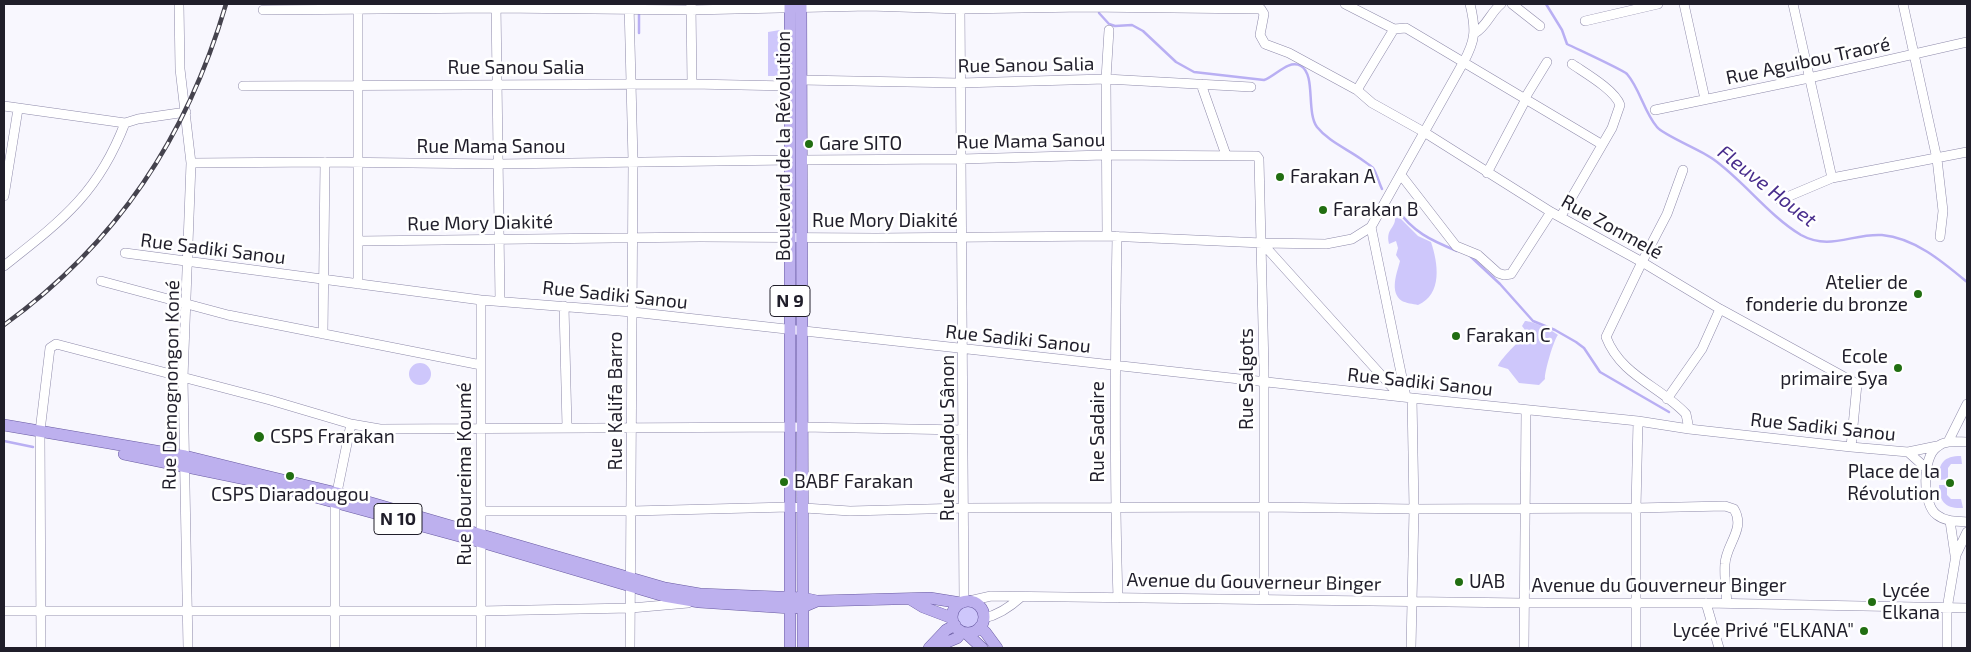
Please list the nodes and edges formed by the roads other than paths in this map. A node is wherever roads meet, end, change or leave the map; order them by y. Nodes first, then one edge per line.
1 (179, 4) edge
2 (1345, 4) edge
3 (1501, 4) edge
4 (1512, 4) edge
5 (1658, 4) edge
6 (1684, 4) edge
7 (1792, 4) edge
8 (1903, 4) edge
9 (1085, 5) edge
10 (358, 6) edge
11 (496, 6) edge
12 (629, 6) edge
13 (795, 6) edge
14 (960, 6) edge
15 (1177, 6) edge
16 (1470, 6) edge
17 (691, 7) edge
18 (263, 10) dead end
19 (1585, 21) dead end
20 (1540, 26) dead end
21 (1394, 29) junction
22 (1109, 30) dead end
23 (1474, 33) junction
24 (1967, 42) edge
25 (1914, 54) junction
26 (1547, 62) dead end
27 (1463, 63) junction
28 (1572, 64) dead end
29 (1809, 78) junction
30 (1106, 79) junction
31 (801, 80) junction
32 (960, 83) junction
33 (360, 84) junction
34 (497, 84) junction
35 (692, 84) junction
36 (1201, 84) junction
37 (632, 85) junction
38 (244, 86) dead end
39 (789, 86) junction
40 (1251, 87) dead end
41 (1357, 90) junction
42 (1525, 99) junction
43 (1705, 99) junction
44 (4, 106) edge
45 (18, 108) junction
46 (1655, 110) dead end
47 (186, 112) junction
48 (125, 123) junction
49 (1424, 132) junction
50 (1601, 144) junction
51 (1967, 152) edge
52 (1105, 155) junction
53 (1226, 155) junction
54 (1259, 158) joint
55 (961, 159) junction
56 (1937, 159) junction
57 (796, 160) junction
58 (633, 161) junction
59 (325, 162) junction
60 (191, 163) junction
61 (359, 163) junction
62 (498, 164) junction
63 (1683, 170) dead end
64 (1487, 173) junction
65 (1401, 175) junction
66 (1832, 178) junction
67 (4, 196) edge
68 (1780, 200) dead end
69 (1551, 212) junction
70 (1560, 216) junction
71 (1371, 227) junction
72 (1107, 236) junction
73 (1117, 236) junction
74 (633, 237) junction
75 (796, 237) junction
76 (1940, 237) dead end
77 (963, 238) junction
78 (500, 240) junction
79 (358, 241) junction
80 (1262, 243) junction
81 (124, 253) dead end
82 (189, 261) junction
83 (1642, 262) junction
84 (4, 266) edge
85 (323, 280) junction
86 (101, 281) dead end
87 (358, 284) junction
88 (481, 300) junction
89 (500, 301) junction
90 (186, 303) junction
91 (564, 306) junction
92 (1720, 309) junction
93 (632, 312) junction
94 (796, 331) junction
95 (323, 334) junction
96 (963, 350) junction
97 (482, 365) junction
98 (1114, 366) junction
99 (183, 378) junction
100 (1264, 382) junction
101 (1406, 398) junction
102 (1667, 398) junction
103 (1967, 409) edge
104 (1526, 410) junction
105 (1638, 421) junction
106 (351, 424) junction
107 (4, 425) edge
108 (567, 427) junction
109 (632, 427) junction
110 (789, 427) junction
111 (802, 427) junction
112 (1689, 429) junction
113 (481, 430) junction
114 (963, 430) junction
115 (4, 432) edge
116 (40, 435) junction
117 (1948, 442) junction
118 (1967, 442) edge
119 (1851, 446) junction
120 (1937, 446) junction
121 (1908, 452) junction
122 (185, 461) junction
123 (1927, 469) junction
124 (336, 498) junction
125 (1264, 506) junction
126 (789, 507) junction
127 (803, 508) junction
128 (964, 508) junction
129 (1115, 508) junction
130 (1525, 508) junction
131 (1636, 508) junction
132 (1414, 509) junction
133 (482, 511) junction
134 (632, 511) junction
135 (1950, 521) junction
136 (1967, 522) edge
137 (1967, 532) edge
138 (481, 538) junction
139 (1956, 555) junction
140 (632, 583) junction
141 (1021, 597) junction
142 (908, 598) junction
143 (1118, 598) junction
144 (1264, 599) junction
145 (1412, 601) junction
146 (699, 602) junction
147 (804, 602) junction
148 (965, 602) junction
149 (790, 603) junction
150 (1524, 603) junction
151 (1706, 603) junction
152 (1727, 603) junction
153 (1636, 604) junction
154 (631, 608) junction
155 (1967, 608) edge
156 (1947, 609) junction
157 (42, 610) junction
158 (334, 610) junction
159 (4, 611) edge
160 (187, 611) junction
161 (480, 611) junction
162 (982, 623) junction
163 (958, 632) edge
164 (41, 648) edge
165 (188, 648) edge
166 (335, 648) edge
167 (480, 648) edge
168 (630, 648) edge
169 (790, 648) edge
170 (803, 648) edge
171 (931, 648) edge
172 (982, 648) edge
173 (997, 648) edge
174 (1411, 648) edge
175 (1524, 648) edge
176 (1636, 648) edge
177 (1719, 648) edge
178 (1947, 648) edge

1 - 47 street, Rue Demognongon Koné
2 - 21 street
3 - 23 street
4 - 20 street
5 - 19 street
6 - 43 street
7 - 29 street
8 - 25 street
9 - 14 street
9 - 15 street
10 - 11 street
10 - 18 street
10 - 33 street
11 - 12 street
11 - 34 street
12 - 17 street
12 - 37 street, Rue Kalifa Barro
13 - 14 street
13 - 17 street
13 - 31 main road, Boulevard de la Révolution / N 9
13 - 39 main road, Boulevard de la Révolution / N 9
14 - 32 street, Rue Amadou Sânon
15 - 41 street, Rue Zonmelé
16 - 23 street
17 - 35 street
21 - 27 street
21 - 41 street
22 - 30 street
23 - 27 street
24 - 25 street, Rue Aguibou Traoré
25 - 29 street, Rue Aguibou Traoré
25 - 56 street
26 - 42 street
27 - 42 street
27 - 49 street
28 - 50 street
29 - 43 street, Rue Aguibou Traoré
29 - 66 street
30 - 32 street, Rue Sanou Salia
30 - 36 street, Rue Sanou Salia
30 - 52 street
31 - 32 street, Rue Sanou Salia
31 - 57 main road, Boulevard de la Révolution / N 9
32 - 55 street, Rue Amadou Sânon
33 - 34 street, Rue Sanou Salia
33 - 38 street, Rue Sanou Salia
33 - 61 street
34 - 37 street, Rue Sanou Salia
34 - 62 street
35 - 37 street, Rue Sanou Salia
35 - 39 street, Rue Sanou Salia
36 - 40 street, Rue Sanou Salia
36 - 53 street
37 - 58 street, Rue Kalifa Barro
39 - 57 main road, Boulevard de la Révolution / N 9
41 - 49 street, Rue Zonmelé
42 - 50 street
42 - 64 street
43 - 46 street, Rue Aguibou Traoré
44 - 45 street
45 - 48 street
45 - 67 street
47 - 48 street
47 - 60 street, Rue Demognongon Koné
48 - 84 street
49 - 64 street, Rue Zonmelé
49 - 65 street
50 - 70 street
51 - 56 street
52 - 53 street, Rue Mama Sanou
52 - 55 street, Rue Mama Sanou
52 - 72 street
53 - 54 street, Rue Mama Sanou
54 - 80 street, Rue Salgots
55 - 57 street, Rue Mama Sanou
55 - 77 street, Rue Amadou Sânon
56 - 66 street
56 - 76 street
57 - 58 street, Rue Mama Sanou
57 - 75 main road, Boulevard de la Révolution / N 9
58 - 62 street, Rue Mama Sanou
58 - 74 street, Rue Kalifa Barro
59 - 60 street, Rue Mama Sanou
59 - 61 street, Rue Mama Sanou
59 - 85 street
60 - 82 street, Rue Demognongon Koné
61 - 62 street, Rue Mama Sanou
61 - 79 street
62 - 78 street
63 - 83 street
64 - 69 street, Rue Zonmelé
65 - 69 street
65 - 71 street
66 - 68 street
69 - 70 street, Rue Zonmelé
70 - 83 street, Rue Zonmelé
71 - 80 street, Rue Mory Diakité
71 - 101 street
72 - 73 street, Rue Mory Diakité
72 - 77 street, Rue Mory Diakité
73 - 80 street, Rue Mory Diakité
73 - 98 street, Rue Sadaire
74 - 75 street, Rue Mory Diakité
74 - 78 street, Rue Mory Diakité
74 - 93 street, Rue Kalifa Barro
75 - 77 street, Rue Mory Diakité
75 - 94 main road, Boulevard de la Révolution / N 9
77 - 96 street, Rue Amadou Sânon
78 - 79 street, Rue Mory Diakité
78 - 89 street
79 - 87 street
80 - 100 street, Rue Salgots
80 - 101 street
81 - 82 street, Rue Sadiki Sanou
82 - 85 street, Rue Sadiki Sanou
82 - 90 street, Rue Demognongon Koné
83 - 92 street, Rue Zonmelé
83 - 102 street
85 - 87 street, Rue Sadiki Sanou
85 - 95 street
86 - 90 street
87 - 88 street, Rue Sadiki Sanou
88 - 89 street, Rue Sadiki Sanou
88 - 97 street, Rue Boureima Koumé
89 - 91 street, Rue Sadiki Sanou
90 - 95 street
90 - 99 street, Rue Demognongon Koné
91 - 93 street, Rue Sadiki Sanou
91 - 108 street
92 - 102 street
92 - 119 street, Rue Zonmelé
93 - 94 street, Rue Sadiki Sanou
93 - 109 street, Rue Kalifa Barro
94 - 96 street, Rue Sadiki Sanou
94 - 110 main road, Boulevard de la Révolution / N 9
94 - 111 main road, Boulevard de la Révolution / N 9
95 - 97 street
96 - 98 street, Rue Sadiki Sanou
96 - 114 street, Rue Amadou Sânon
97 - 113 street, Rue Boureima Koumé
98 - 100 street, Rue Sadiki Sanou
98 - 129 street, Rue Sadaire
99 - 106 street
99 - 116 street
99 - 122 street, Rue Demognongon Koné
100 - 101 street, Rue Sadiki Sanou
100 - 125 street, Rue Salgots
101 - 104 street, Rue Sadiki Sanou
101 - 132 street
102 - 112 street
103 - 117 street
104 - 105 street, Rue Sadiki Sanou
104 - 130 street
105 - 112 street, Rue Sadiki Sanou
105 - 131 street
106 - 113 street
106 - 124 street
107 - 116 main road, N 10
108 - 109 street
108 - 113 street
109 - 110 street
109 - 134 street, Rue Kalifa Barro
110 - 111 street
110 - 126 main road, Boulevard de la Révolution / N 9
111 - 114 street
111 - 127 main road, Boulevard de la Révolution / N 9
112 - 119 street, Rue Sadiki Sanou
113 - 133 street, Rue Boureima Koumé
114 - 128 street, Rue Amadou Sânon
115 - 116 main road, N 10
116 - 122 main road, N 10
116 - 157 street
117 - 118 street
117 - 120 street
119 - 121 street, Rue Sadiki Sanou
120 - 121 street, Rue Sadiki Sanou
120 - 123 street
121 - 123 street, Rue Sadiki Sanou
122 - 124 main road, N 10
122 - 160 street, Rue Demognongon Koné
123 - 135 street
124 - 138 main road, N 10
124 - 158 street
125 - 129 street
125 - 132 street
125 - 144 street, Rue Salgots
126 - 127 street
126 - 134 street
126 - 149 main road, Boulevard de la Révolution / N 9
127 - 128 street
127 - 147 main road, Boulevard de la Révolution / N 9
128 - 129 street
128 - 148 street, Rue Amadou Sânon
129 - 143 street, Rue Sadaire
130 - 131 street
130 - 132 street
130 - 150 street
131 - 152 street
131 - 153 street
132 - 145 street
133 - 134 street
133 - 138 street, Rue Boureima Koumé
134 - 140 street, Rue Kalifa Barro
135 - 136 street
135 - 139 street
137 - 139 street
138 - 140 main road, N 10
138 - 161 street, Rue Boureima Koumé
139 - 156 street
140 - 146 main road, N 10
140 - 149 main road, N 10
140 - 154 street, Rue Kalifa Barro
141 - 143 street, Avenue du Gouverneur Binger / N 10
141 - 148 street, Avenue du Gouverneur Binger / N 10
141 - 162 street
142 - 147 main road, Avenue du Gouverneur Binger / N 10
142 - 148 main road, Avenue du Gouverneur Binger / N 10
142 - 163 main road, Avenue du Gouverneur Binger / N 10
143 - 144 street, Avenue du Gouverneur Binger / N 10
144 - 145 street, Avenue du Gouverneur Binger / N 10
145 - 150 street, Avenue du Gouverneur Binger / N 10
145 - 174 street
146 - 149 main road, N 10
146 - 154 street
147 - 149 main road, N 10
147 - 170 main road, Boulevard de la Révolution / N 9
148 - 162 main road
148 - 163 main road
149 - 169 main road, Boulevard de la Révolution / N 9
150 - 153 street, Avenue du Gouverneur Binger / N 10
150 - 175 street
151 - 152 street, Avenue du Gouverneur Binger / N 10
151 - 153 street, Avenue du Gouverneur Binger / N 10
151 - 177 street
152 - 156 street, Avenue du Gouverneur Binger / N 10
153 - 176 street
154 - 161 street
154 - 168 street, Rue Kalifa Barro
155 - 156 street, Avenue du Gouverneur Binger / N 10
156 - 178 street
157 - 159 street
157 - 160 street
157 - 164 street
158 - 160 street
158 - 161 street
158 - 166 street
160 - 165 street, Rue Demognongon Koné
161 - 167 street, Rue Boureima Koumé
162 - 163 main road
162 - 173 main road
163 - 171 main road
163 - 172 main road

